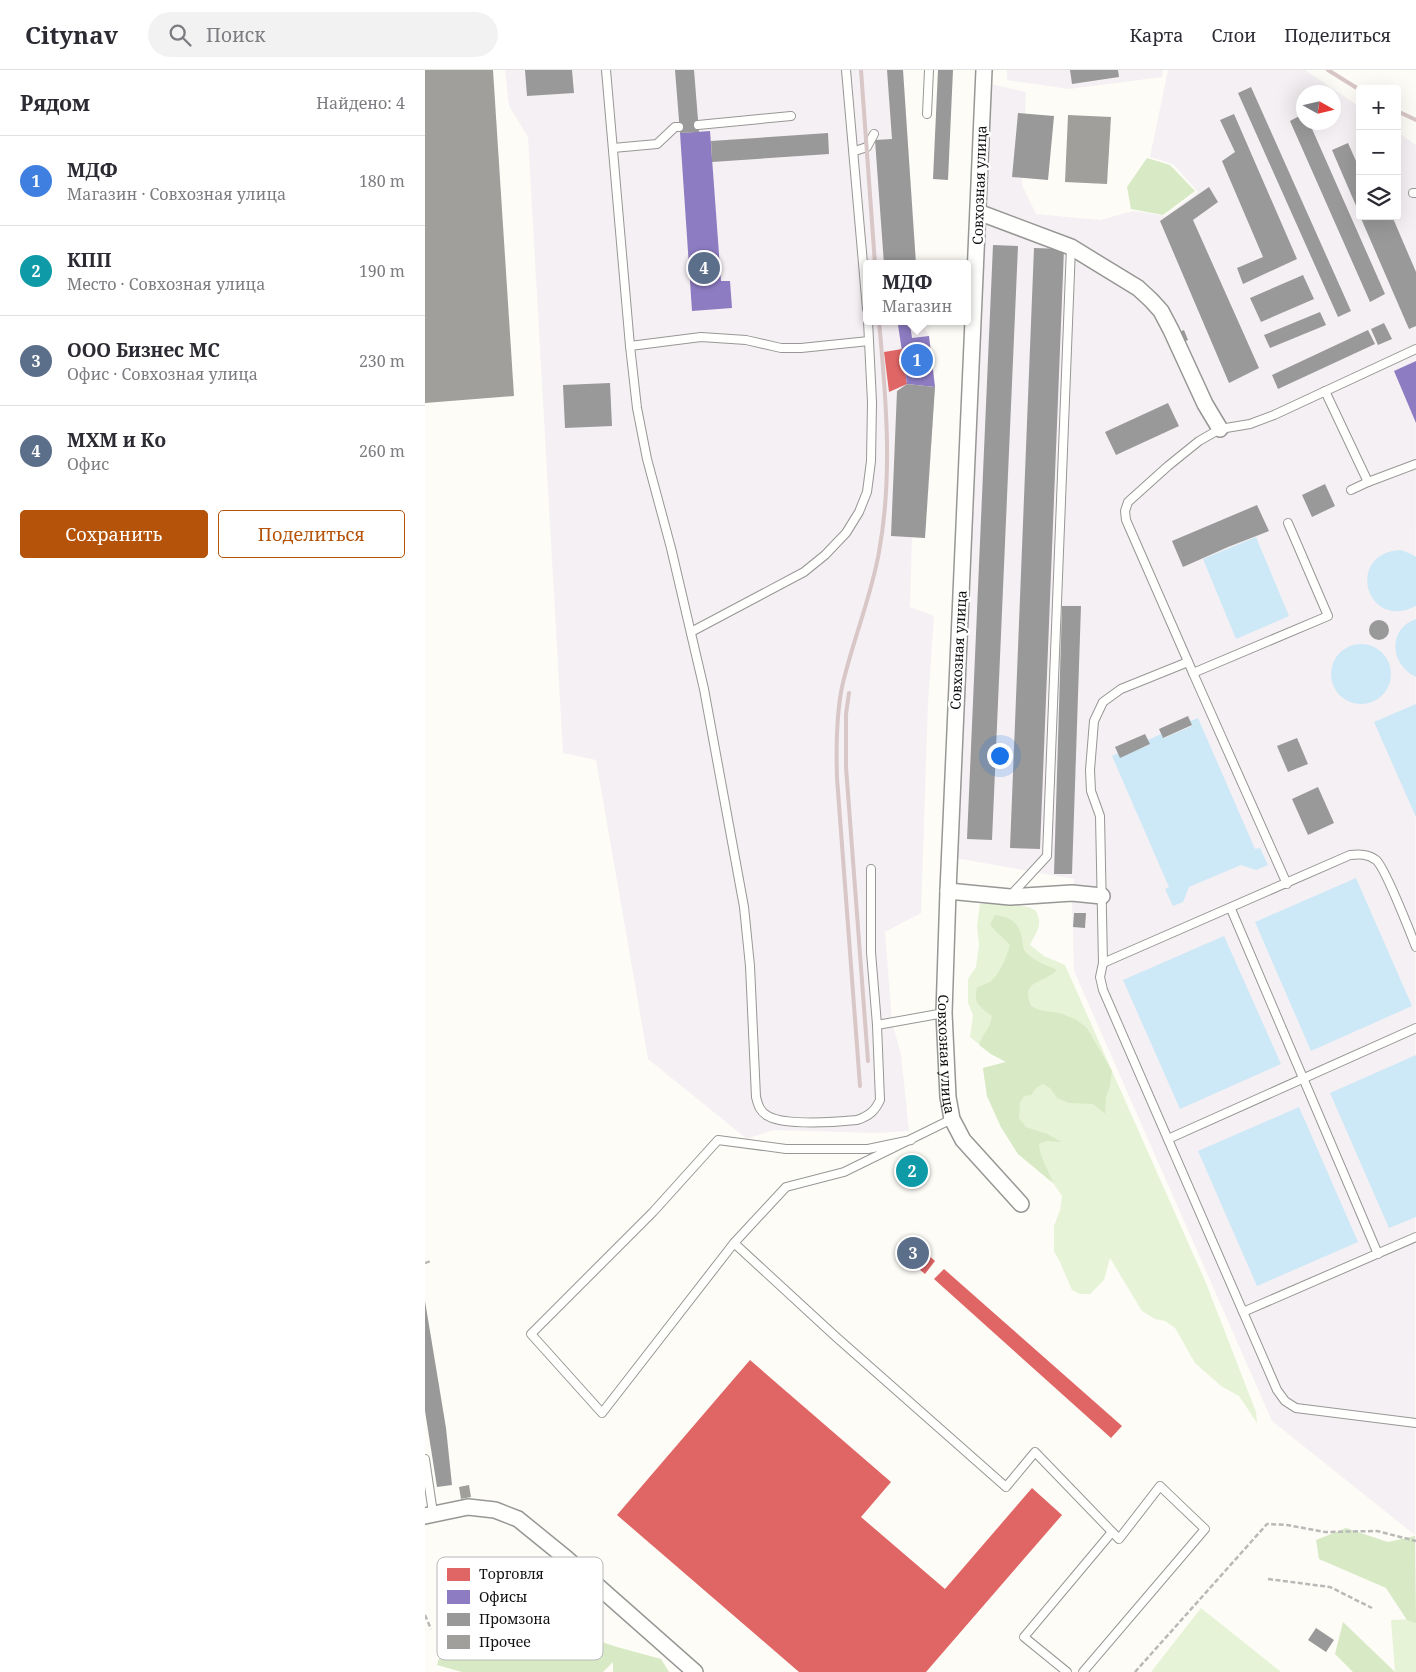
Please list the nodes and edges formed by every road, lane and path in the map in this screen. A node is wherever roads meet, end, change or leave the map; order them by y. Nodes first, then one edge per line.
1 (606, 70) edge
2 (846, 70) edge
3 (929, 70) edge
4 (984, 70) edge
5 (927, 114) dead end
6 (791, 116) dead end
7 (698, 125) dead end
8 (679, 127) dead end
9 (875, 134) dead end
10 (613, 148) junction
11 (855, 151) junction
12 (978, 212) junction
13 (1071, 247) junction
14 (863, 260) edge
15 (868, 325) edge
16 (869, 341) junction
17 (630, 346) junction
18 (1416, 349) edge
19 (1325, 391) junction
20 (1220, 429) junction
21 (1416, 464) edge
22 (1368, 482) junction
23 (1351, 490) dead end
24 (1288, 523) dead end
25 (691, 632) junction
26 (1188, 662) junction
27 (1193, 673) junction
28 (871, 869) dead end
29 (1287, 884) junction
30 (948, 892) junction
31 (1102, 896) junction
32 (1009, 897) junction
33 (1231, 909) junction
34 (1416, 947) edge
35 (1103, 963) junction
36 (944, 1013) junction
37 (877, 1025) junction
38 (1416, 1028) edge
39 (1303, 1078) junction
40 (952, 1119) junction
41 (1169, 1139) junction
42 (911, 1140) junction
43 (1021, 1204) dead end
44 (1416, 1238) edge
45 (734, 1243) junction
46 (1378, 1254) junction
47 (431, 1261) dead end
48 (425, 1263) edge
49 (1243, 1312) junction
50 (1416, 1423) edge
51 (425, 1459) edge
52 (429, 1514) edge
53 (1112, 1532) junction
54 (1416, 1541) edge
55 (565, 1557) edge
56 (1268, 1579) dead end
57 (603, 1591) edge
58 (1372, 1608) dead end
59 (425, 1614) edge
60 (431, 1629) dead end
61 (695, 1672) edge
62 (1067, 1672) edge
63 (1083, 1672) edge
64 (1135, 1672) edge

1 - 10 lane
2 - 11 lane
3 - 5 lane
4 - 12 street, Совхозная улица
6 - 7 lane
8 - 10 lane
9 - 11 lane
10 - 17 lane
11 - 14 lane
12 - 13 street
12 - 30 street, Совхозная улица
13 - 20 street
13 - 32 lane
15 - 16 lane
16 - 17 lane
16 - 25 lane
17 - 25 lane
18 - 19 lane
19 - 20 lane
19 - 22 lane
20 - 26 lane
21 - 22 lane
22 - 23 lane
24 - 27 lane
25 - 37 lane
26 - 27 lane
26 - 31 lane
27 - 29 lane
28 - 37 lane
29 - 33 lane
29 - 34 lane
30 - 32 street
30 - 36 street, Совхозная улица
31 - 32 street
31 - 35 lane
33 - 35 lane
33 - 39 lane
35 - 41 lane
36 - 37 lane
36 - 40 street, Совхозная улица
38 - 39 lane
39 - 41 lane
39 - 46 lane
40 - 42 lane
40 - 43 street, Совхозная улица
41 - 49 lane
42 - 45 lane
42 - 45 lane
44 - 46 lane
45 - 53 lane
46 - 49 lane
47 - 48 path
49 - 50 lane
51 - 52 lane
52 - 55 street
53 - 62 lane
53 - 63 lane
54 - 64 path
56 - 58 path
57 - 61 street
59 - 60 path

